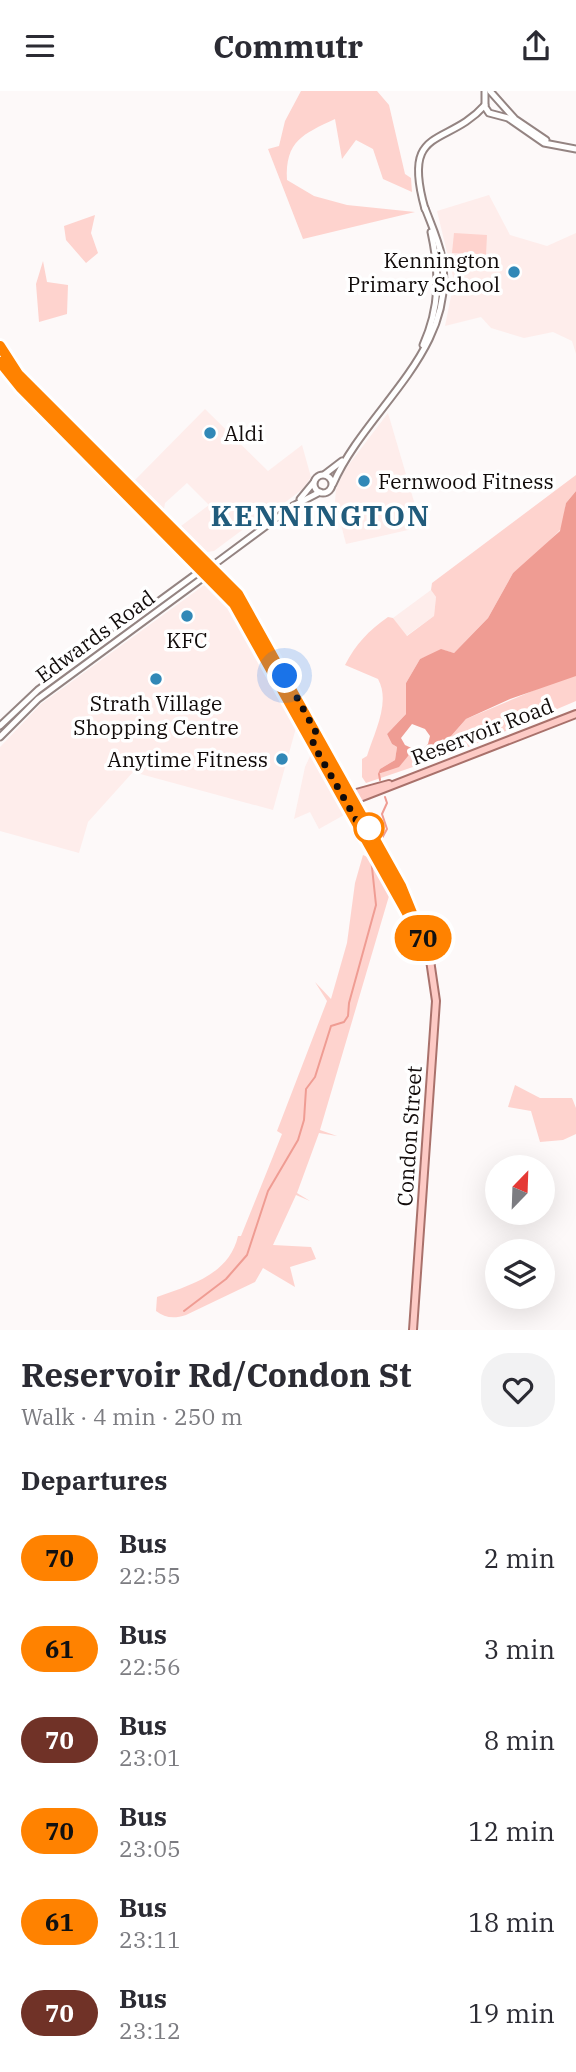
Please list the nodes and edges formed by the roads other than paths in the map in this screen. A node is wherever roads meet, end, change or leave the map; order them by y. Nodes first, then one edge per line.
1 (487, 91) edge
2 (495, 98) junction
3 (486, 104) junction
4 (501, 104) junction
5 (494, 113) junction
6 (465, 121) junction
7 (562, 147) junction
8 (576, 149) edge
9 (425, 208) junction
10 (442, 263) junction
11 (438, 284) junction
12 (0, 346) edge
13 (415, 361) junction
14 (0, 362) edge
15 (54, 415) junction
16 (347, 456) junction
17 (325, 474) junction
18 (314, 482) junction
19 (332, 484) junction
20 (137, 492) junction
21 (320, 492) junction
22 (293, 506) junction
23 (148, 513) junction
24 (194, 560) junction
25 (212, 566) junction
26 (205, 571) junction
27 (184, 583) junction
28 (576, 714) edge
29 (0, 726) edge
30 (0, 737) edge
31 (314, 737) junction
32 (350, 798) junction
33 (425, 945) junction
34 (413, 1330) edge

1 - 2 street
1 - 3 street
2 - 3 street
2 - 4 street
3 - 5 street
3 - 6 street
4 - 5 street
4 - 7 street
5 - 6 street
5 - 7 street
6 - 9 street
7 - 8 street
9 - 10 street
9 - 11 street
10 - 11 street
10 - 13 street
11 - 13 street
12 - 15 main road, Condon Street
13 - 16 street
14 - 15 main road, Condon Street
15 - 20 main road, Condon Street
15 - 23 main road, Condon Street
16 - 17 street
16 - 19 street
17 - 18 street
17 - 19 street
18 - 21 street
18 - 22 street, Edwards Road
19 - 21 street
20 - 23 main road
20 - 25 main road, Condon Street
21 - 22 street, Edwards Road
22 - 25 street, Edwards Road
23 - 24 main road, Condon Street
24 - 26 main road, Condon Street
24 - 27 street
25 - 26 main road, Edwards Road
25 - 31 main road, Condon Street
26 - 27 street, Edwards Road
26 - 30 street, Edwards Road
26 - 31 main road, Condon Street
27 - 29 street, Edwards Road
28 - 32 main road, Reservoir Road
31 - 32 main road, Condon Street
32 - 33 main road, Condon Street
32 - 33 main road, Condon Street
33 - 34 main road, Condon Street

